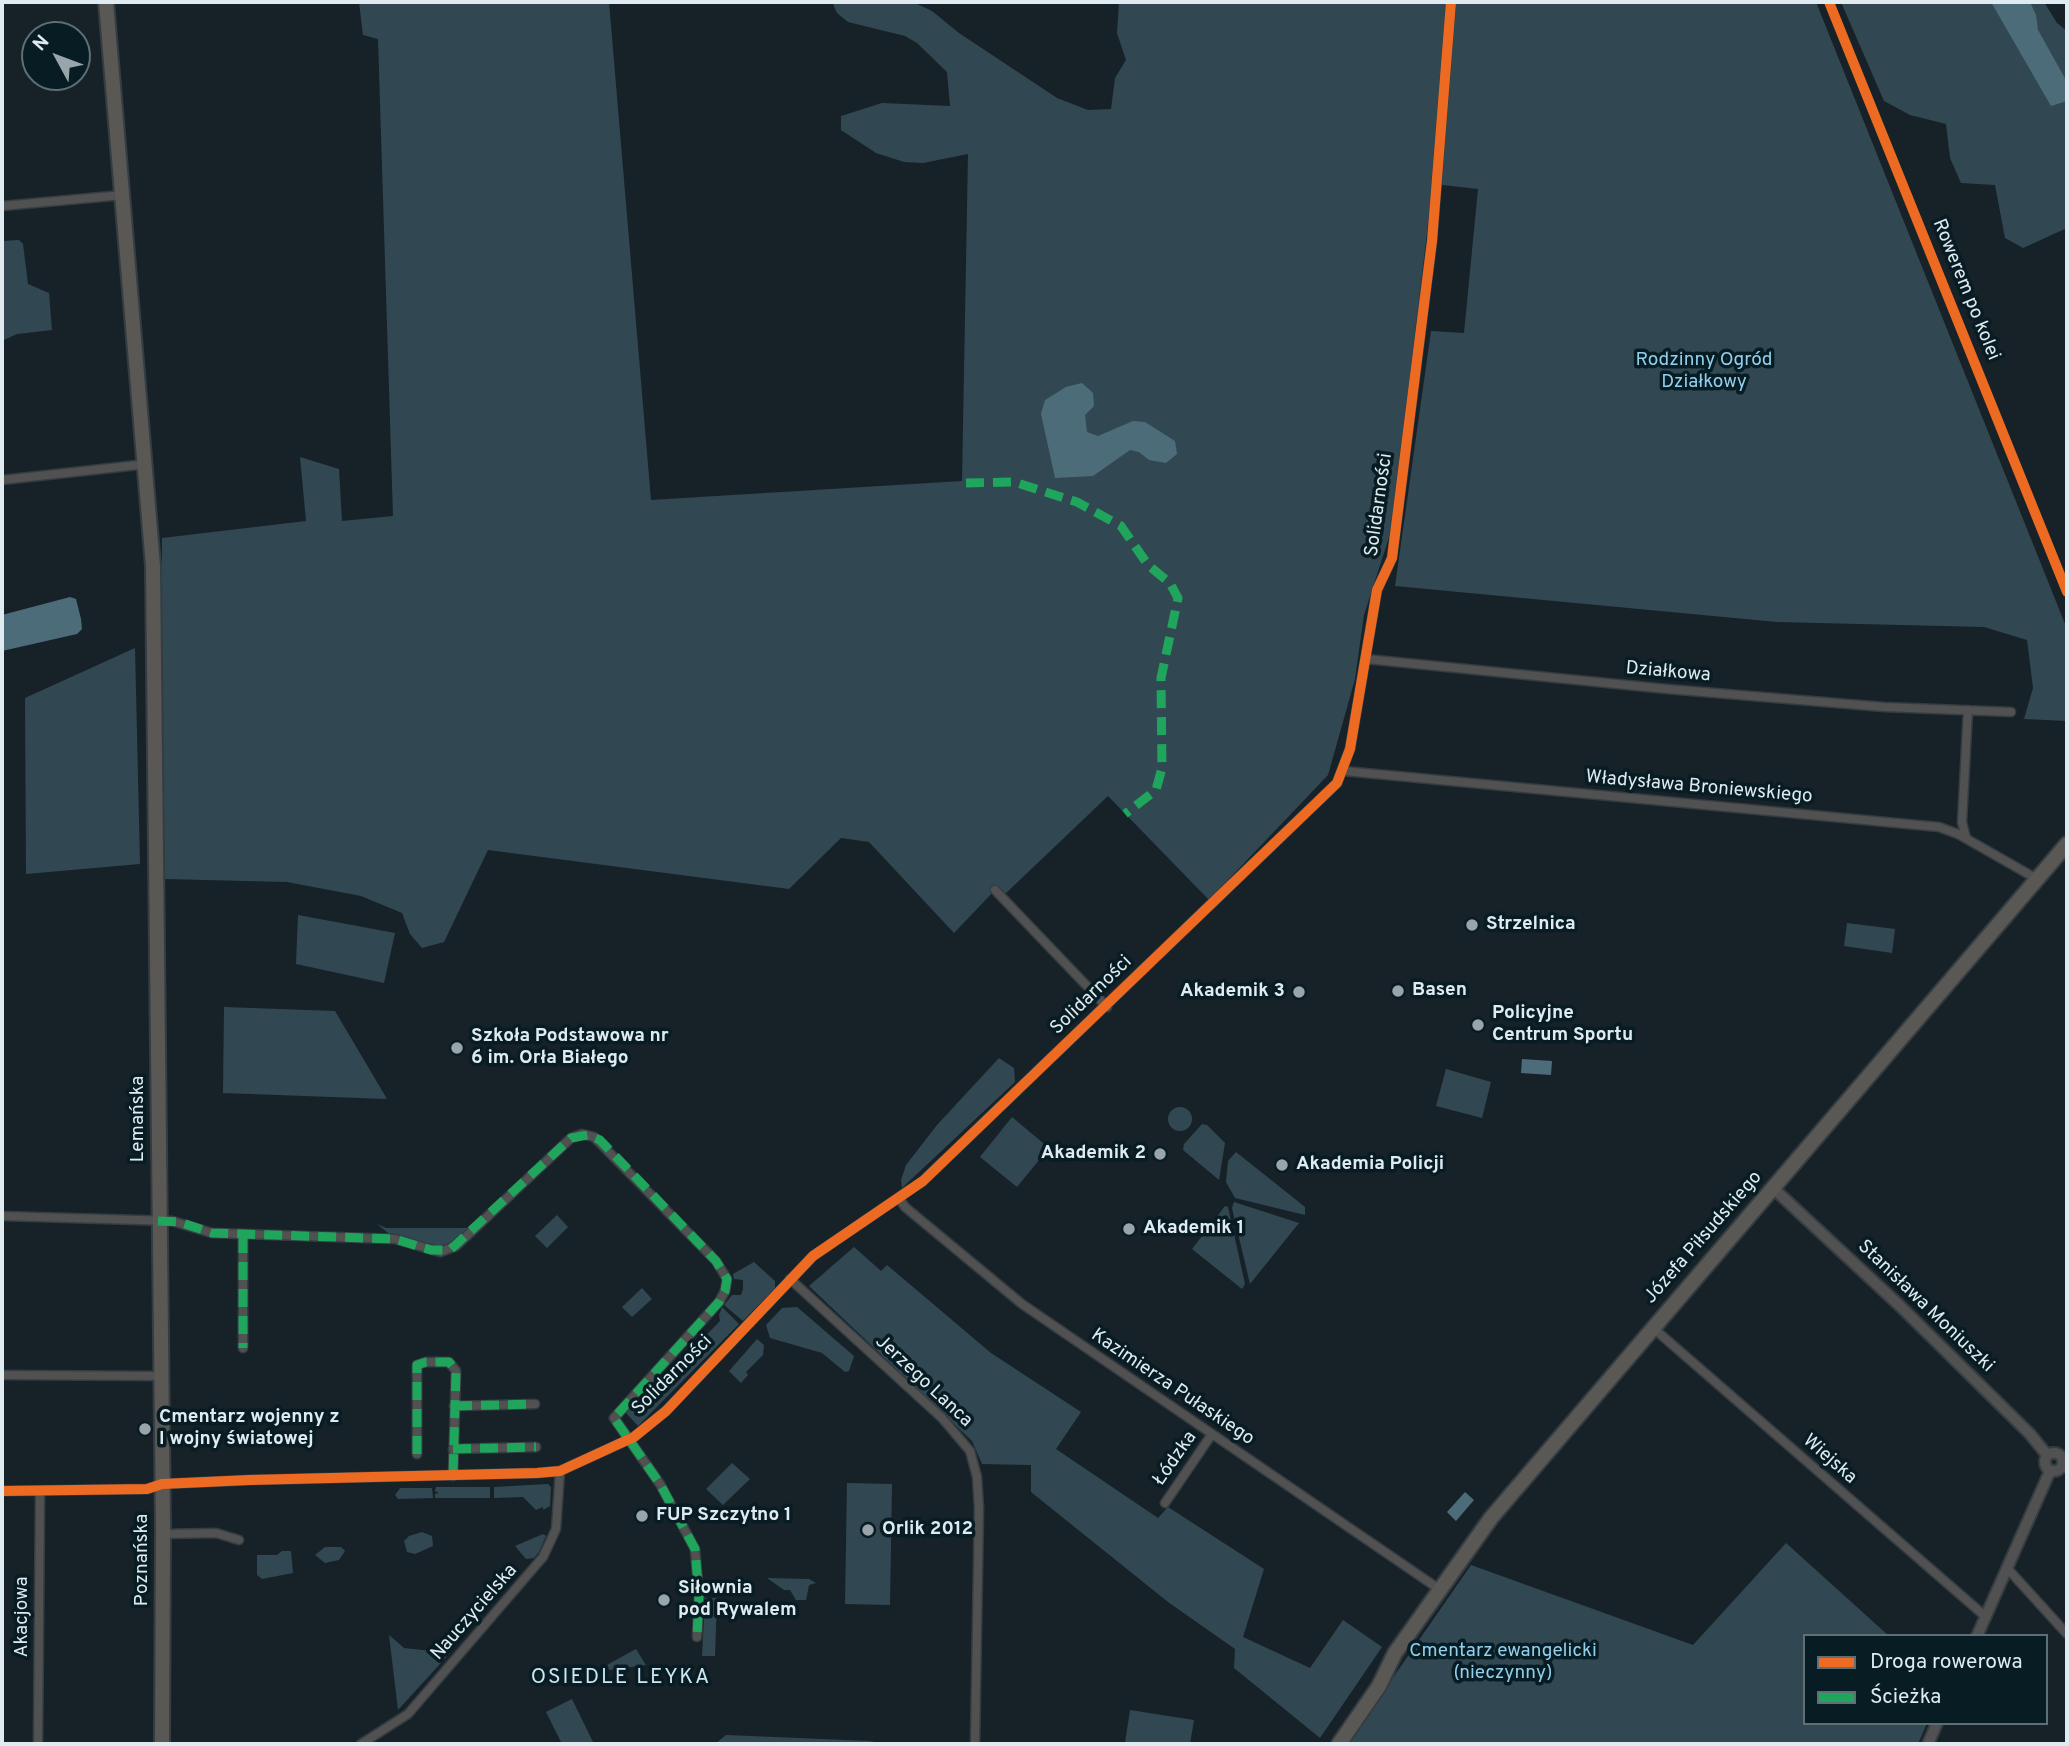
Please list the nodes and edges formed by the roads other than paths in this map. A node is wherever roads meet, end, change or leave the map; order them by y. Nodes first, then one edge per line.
1 (106, 2) edge
2 (1451, 2) edge
3 (123, 195) junction
4 (2, 206) edge
5 (147, 464) junction
6 (2, 480) edge
7 (1366, 659) junction
8 (1968, 710) junction
9 (2011, 712) dead end
10 (1344, 771) junction
11 (1966, 838) junction
12 (2067, 844) edge
13 (2037, 879) junction
14 (995, 890) dead end
15 (1107, 1007) junction
16 (1773, 1188) junction
17 (899, 1198) junction
18 (2, 1216) edge
19 (158, 1221) junction
20 (243, 1235) junction
21 (790, 1279) junction
22 (1652, 1327) junction
23 (243, 1348) dead end
24 (2, 1375) edge
25 (161, 1376) junction
26 (535, 1404) dead end
27 (453, 1406) junction
28 (1212, 1434) junction
29 (628, 1440) junction
30 (536, 1447) dead end
31 (453, 1449) junction
32 (417, 1454) dead end
33 (2047, 1455) junction
34 (2065, 1467) edge
35 (560, 1471) junction
36 (2050, 1471) junction
37 (453, 1476) junction
38 (162, 1484) junction
39 (2, 1491) edge
40 (40, 1491) junction
41 (1165, 1503) dead end
42 (163, 1534) junction
43 (239, 1541) dead end
44 (2007, 1568) junction
45 (1439, 1588) junction
46 (1986, 1617) junction
47 (1977, 1634) edge
48 (2067, 1634) edge
49 (697, 1637) dead end
50 (1395, 1653) junction
51 (1936, 1725) edge
52 (38, 1744) edge
53 (162, 1744) edge
54 (361, 1744) edge
55 (975, 1744) edge
56 (1328, 1744) edge
57 (1339, 1744) edge
58 (1928, 1744) edge

1 - 3 main road, Lemańska
2 - 7 street, Solidarności
3 - 4 street
3 - 5 main road, Lemańska
5 - 6 street
5 - 19 main road, Lemańska
7 - 8 street, Działkowa
7 - 10 street, Solidarności
8 - 9 street, Działkowa
8 - 11 street
10 - 11 street, Władysława Broniewskiego
10 - 15 street, Solidarności
11 - 13 street, Władysława Broniewskiego
12 - 13 main road, Józefa Piłsudskiego
13 - 16 main road, Józefa Piłsudskiego
14 - 15 street
15 - 17 street, Solidarności
16 - 22 main road, Józefa Piłsudskiego
16 - 33 street, Stanisława Moniuszki
17 - 21 street, Solidarności
17 - 28 street, Kazimierza Pułaskiego
18 - 19 street
19 - 20 street
19 - 25 main road, Lemańska
20 - 23 street
20 - 29 street
21 - 29 street, Solidarności
21 - 55 street, Jerzego Lanca
22 - 45 main road, Józefa Piłsudskiego
22 - 46 street, Wiejska
24 - 25 street
25 - 38 main road, Poznańska
26 - 27 street
27 - 31 street
27 - 32 street
28 - 41 street, Łódzka
28 - 45 street, Kazimierza Pułaskiego
29 - 35 street, Solidarności
29 - 49 street
30 - 31 street
31 - 37 street
33 - 34 street, Stanisława Moniuszki
33 - 36 street
34 - 36 street
35 - 37 street, Solidarności
35 - 54 street, Nauczycielska
36 - 44 street
37 - 38 street, Solidarności
38 - 40 street, Solidarności
38 - 42 main road, Poznańska
39 - 40 street, Solidarności
40 - 52 street, Akacjowa
42 - 43 street
42 - 53 main road, Poznańska
44 - 46 street
44 - 48 street
45 - 50 main road, Józefa Piłsudskiego
46 - 47 street
50 - 56 main road, Józefa Piłsudskiego
50 - 57 main road, Józefa Piłsudskiego
51 - 58 street

